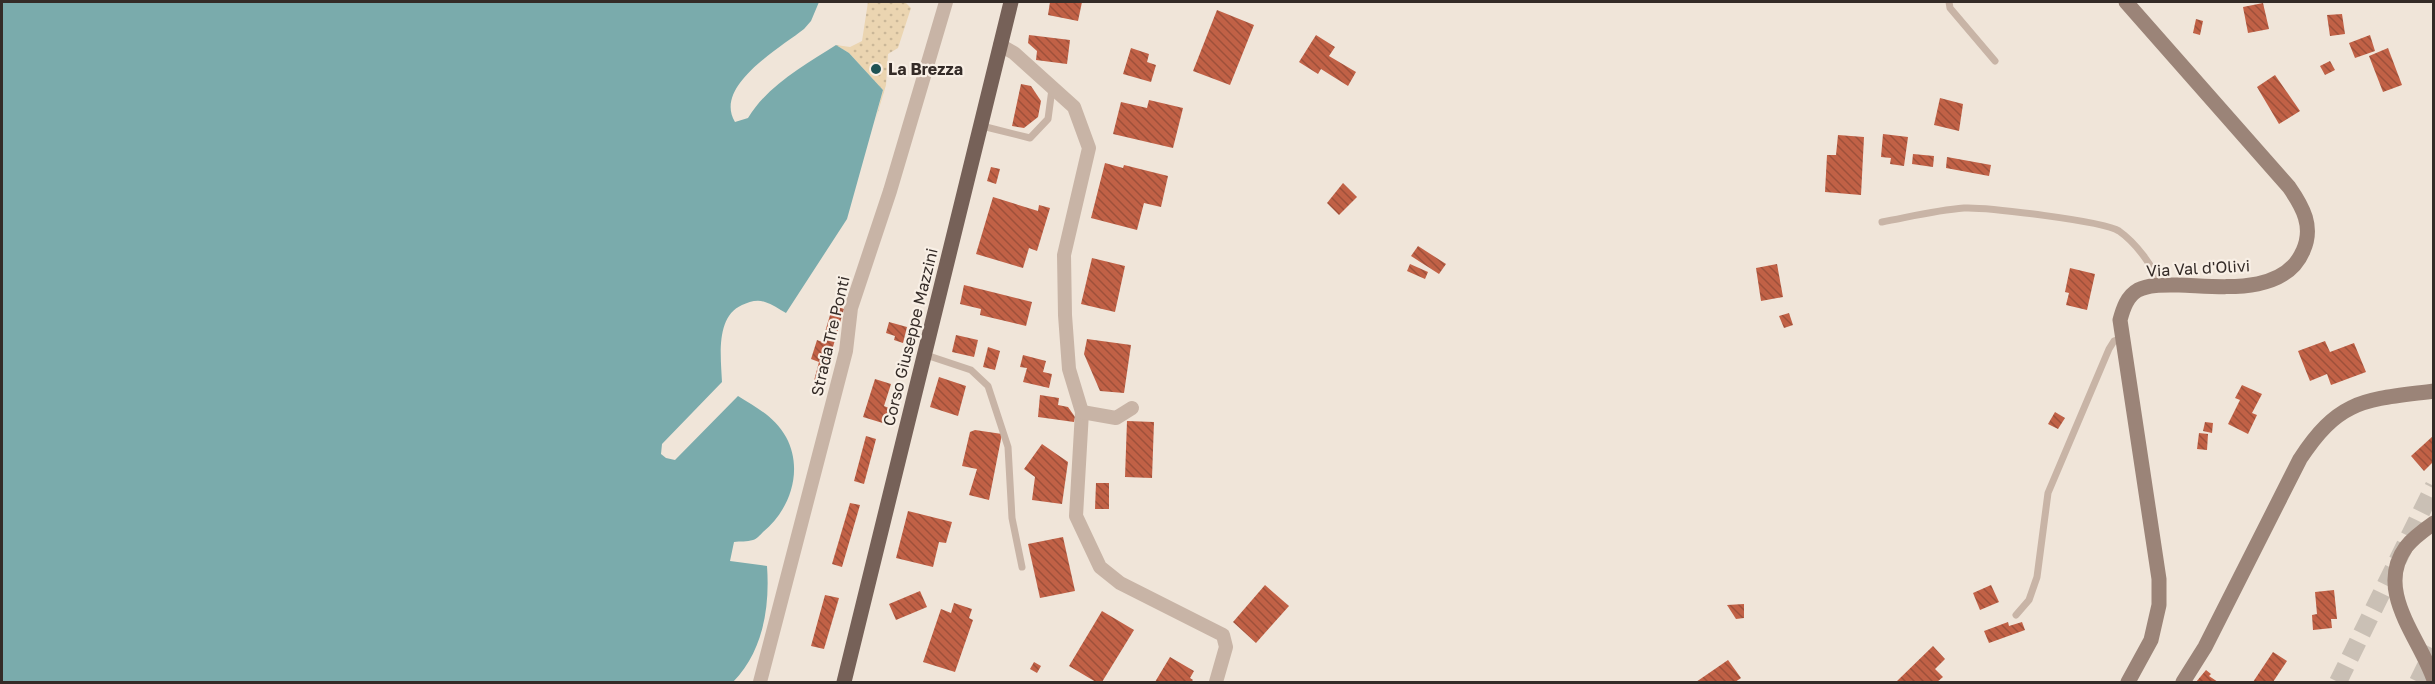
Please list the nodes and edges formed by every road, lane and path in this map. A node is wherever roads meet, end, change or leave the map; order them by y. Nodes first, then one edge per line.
1 (946, 2) edge
2 (1011, 2) edge
3 (1950, 2) edge
4 (2126, 2) edge
5 (1000, 45) junction
6 (1995, 61) dead end
7 (1052, 89) junction
8 (982, 126) junction
9 (1882, 222) dead end
10 (2160, 285) junction
11 (2122, 338) junction
12 (923, 354) junction
13 (2433, 391) edge
14 (1132, 408) dead end
15 (1082, 412) junction
16 (2433, 523) edge
17 (1022, 567) dead end
18 (2016, 615) dead end
19 (2433, 680) edge
20 (760, 682) edge
21 (844, 682) edge
22 (1216, 682) edge
23 (2128, 682) edge
24 (2183, 682) edge

1 - 20 street, Strada Tre Ponti
2 - 5 main road, Corso Giuseppe Mazzini
3 - 6 lane
4 - 10 street, Via Val d'Olivi
5 - 7 street
5 - 8 main road, Corso Giuseppe Mazzini
7 - 8 lane
7 - 15 street
8 - 12 main road, Corso Giuseppe Mazzini
9 - 10 lane
10 - 11 street, Via Val d'Olivi
11 - 18 lane
11 - 23 street, Via Val d'Olivi
12 - 17 lane
12 - 21 main road, Corso Giuseppe Mazzini
13 - 24 street
14 - 15 street
15 - 22 street
16 - 19 street

